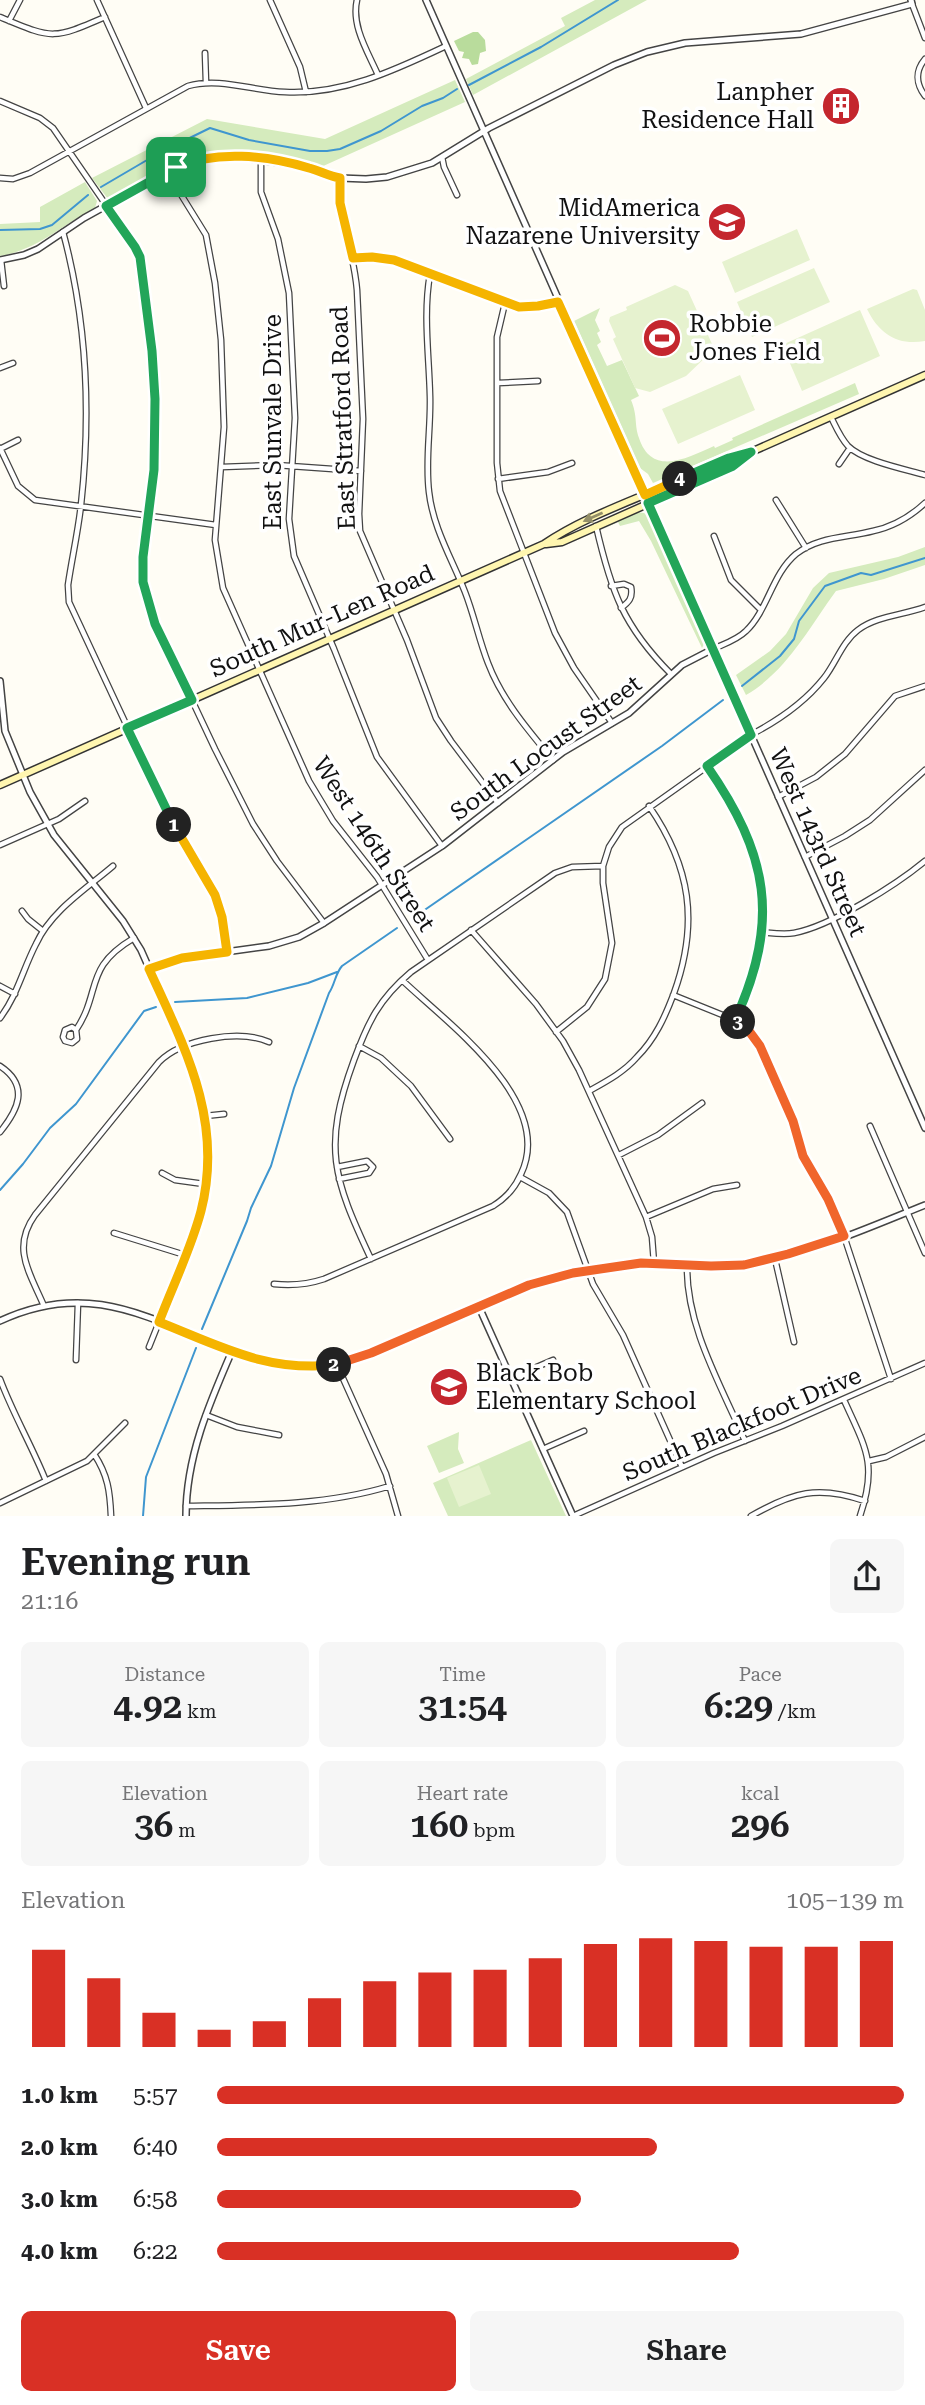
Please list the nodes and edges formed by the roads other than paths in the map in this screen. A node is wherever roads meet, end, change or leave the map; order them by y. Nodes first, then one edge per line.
1 (20, 0) edge
2 (97, 0) edge
3 (270, 0) edge
4 (357, 0) edge
5 (426, 0) edge
6 (911, 2) edge
7 (0, 17) edge
8 (105, 17) junction
9 (9, 21) junction
10 (922, 22) edge
11 (925, 38) edge
12 (446, 46) junction
13 (205, 52) dead end
14 (925, 58) edge
15 (378, 75) junction
16 (206, 83) junction
17 (306, 92) junction
18 (925, 96) edge
19 (0, 101) edge
20 (146, 108) junction
21 (483, 131) junction
22 (68, 152) junction
23 (443, 158) junction
24 (261, 159) junction
25 (167, 172) junction
26 (0, 178) edge
27 (340, 178) junction
28 (457, 195) dead end
29 (106, 206) junction
30 (63, 232) junction
31 (353, 258) junction
32 (1, 260) edge
33 (430, 274) junction
34 (4, 286) dead end
35 (558, 302) junction
36 (505, 303) junction
37 (13, 363) dead end
38 (0, 368) edge
39 (925, 375) edge
40 (538, 381) dead end
41 (498, 383) junction
42 (831, 417) junction
43 (18, 440) dead end
44 (0, 448) edge
45 (850, 448) junction
46 (751, 452) junction
47 (572, 463) dead end
48 (839, 464) dead end
49 (293, 466) junction
50 (222, 467) junction
51 (361, 471) junction
52 (925, 475) edge
53 (498, 479) junction
54 (645, 495) junction
55 (776, 500) dead end
56 (648, 503) junction
57 (925, 503) edge
58 (81, 508) junction
59 (149, 517) junction
60 (216, 525) junction
61 (596, 526) junction
62 (714, 536) dead end
63 (544, 544) junction
64 (806, 548) junction
65 (525, 552) junction
66 (461, 581) junction
67 (611, 586) junction
68 (925, 607) edge
69 (621, 608) junction
70 (760, 609) junction
71 (395, 610) junction
72 (330, 639) junction
73 (713, 649) junction
74 (258, 670) junction
75 (671, 674) junction
76 (0, 681) edge
77 (925, 685) edge
78 (192, 700) junction
79 (612, 723) junction
80 (127, 728) junction
81 (751, 735) junction
82 (553, 760) junction
83 (707, 766) junction
84 (925, 770) edge
85 (23, 775) junction
86 (0, 785) edge
87 (778, 797) junction
88 (85, 801) dead end
89 (498, 803) junction
90 (649, 806) junction
91 (47, 824) junction
92 (0, 845) edge
93 (442, 846) junction
94 (805, 857) junction
95 (925, 861) edge
96 (113, 866) dead end
97 (603, 866) junction
98 (93, 884) junction
99 (382, 886) junction
100 (22, 911) dead end
101 (832, 918) junction
102 (324, 923) junction
103 (471, 930) junction
104 (43, 931) junction
105 (761, 932) junction
106 (134, 938) junction
107 (227, 952) junction
108 (428, 960) junction
109 (149, 969) junction
110 (402, 980) junction
111 (0, 986) edge
112 (15, 994) junction
113 (673, 995) junction
114 (0, 1018) edge
115 (735, 1020) junction
116 (76, 1030) dead end
117 (556, 1032) junction
118 (268, 1042) dead end
119 (184, 1046) junction
120 (359, 1046) junction
121 (0, 1066) edge
122 (589, 1091) junction
123 (702, 1103) dead end
124 (224, 1114) dead end
125 (205, 1116) junction
126 (870, 1126) dead end
127 (925, 1128) edge
128 (0, 1132) edge
129 (450, 1139) dead end
130 (619, 1155) junction
131 (337, 1167) junction
132 (162, 1173) dead end
133 (520, 1177) junction
134 (339, 1180) junction
135 (205, 1185) junction
136 (737, 1185) dead end
137 (925, 1205) edge
138 (907, 1212) junction
139 (646, 1217) junction
140 (114, 1233) dead end
141 (844, 1236) junction
142 (925, 1253) edge
143 (186, 1255) junction
144 (775, 1258) junction
145 (371, 1259) junction
146 (654, 1263) junction
147 (687, 1265) junction
148 (588, 1270) junction
149 (274, 1284) dead end
150 (78, 1303) junction
151 (44, 1306) junction
152 (479, 1307) junction
153 (0, 1321) edge
154 (159, 1322) junction
155 (794, 1342) dead end
156 (149, 1347) dead end
157 (232, 1351) junction
158 (76, 1360) dead end
159 (553, 1360) dead end
160 (925, 1363) edge
161 (337, 1365) junction
162 (511, 1378) junction
163 (0, 1379) edge
164 (891, 1379) junction
165 (844, 1400) junction
166 (206, 1415) junction
167 (125, 1423) dead end
168 (584, 1431) dead end
169 (279, 1435) dead end
170 (925, 1437) edge
171 (745, 1441) junction
172 (543, 1449) junction
173 (94, 1454) junction
174 (869, 1461) junction
175 (682, 1467) junction
176 (46, 1480) junction
177 (390, 1486) junction
178 (865, 1501) junction
179 (0, 1503) edge
180 (186, 1506) junction
181 (111, 1516) edge
182 (186, 1516) edge
183 (398, 1516) edge
184 (573, 1516) edge
185 (751, 1516) edge
186 (860, 1516) edge

1 - 9 street
2 - 8 street
3 - 17 street
4 - 15 street
5 - 12 street, West 143rd Street
6 - 10 street
6 - 21 street
7 - 9 street
8 - 9 street
8 - 20 street
10 - 11 street
12 - 15 street
12 - 21 street, West 143rd Street
13 - 16 street
14 - 18 street
15 - 17 street
16 - 17 street
16 - 20 street
19 - 22 street
20 - 22 street
21 - 23 street
21 - 35 street, West 143rd Street
22 - 26 street
22 - 29 street
23 - 27 street
23 - 28 street
24 - 25 street
24 - 27 street
24 - 49 street, East Sunvale Drive
25 - 29 street
25 - 50 street, West 146th Street
27 - 31 street, East Stratford Road
29 - 30 street
29 - 59 street
30 - 32 street
30 - 58 street
31 - 33 street
31 - 51 street, East Stratford Road
32 - 34 street
33 - 36 street
33 - 66 street
35 - 36 street
35 - 54 street, West 143rd Street
36 - 41 street
37 - 38 street
39 - 42 main road, South Mur-Len Road
40 - 41 street
41 - 53 street
42 - 45 street
42 - 46 main road, South Mur-Len Road
43 - 44 street
44 - 58 street
45 - 48 street
45 - 52 street
46 - 54 main road, South Mur-Len Road
46 - 56 main road, South Mur-Len Road
47 - 53 street
49 - 50 street
49 - 51 street
49 - 72 street, East Sunvale Drive
50 - 60 street, West 146th Street
51 - 71 street, East Stratford Road
53 - 65 street
54 - 56 street, West 143rd Street
54 -> 63 main road, South Mur-Len Road
55 - 64 street
56 - 61 main road, South Mur-Len Road
56 - 73 street, West 143rd Street
57 - 64 street, South Locust Street
58 - 59 street
58 - 80 street
59 - 60 street
59 - 78 street
60 - 74 street, West 146th Street
61 - 63 main road, South Mur-Len Road
61 - 67 street
62 - 70 street
63 - 65 main road, South Mur-Len Road
64 - 70 street, South Locust Street
65 - 66 main road, South Mur-Len Road
65 - 79 street
66 - 71 main road, South Mur-Len Road
66 - 82 street
67 - 69 street
67 - 69 street
68 - 81 street
69 - 75 street
70 - 73 street, South Locust Street
71 - 72 main road, South Mur-Len Road
71 - 89 street, East Stratford Road
72 - 74 main road, South Mur-Len Road
72 - 93 street, East Sunvale Drive
73 - 75 street, South Locust Street
73 - 81 street, West 143rd Street
74 - 78 main road, South Mur-Len Road
74 - 99 street, West 146th Street
75 - 79 street, South Locust Street
76 - 85 street
77 - 87 street
78 - 80 main road, South Mur-Len Road
78 - 102 street
79 - 82 street, South Locust Street
80 - 85 main road, South Mur-Len Road
80 - 107 street
81 - 83 street
81 - 87 street, West 143rd Street
82 - 89 street, South Locust Street
83 - 90 street
83 - 105 street
84 - 94 street
85 - 86 main road, South Mur-Len Road
85 - 91 street
87 - 94 street, West 143rd Street
88 - 91 street
89 - 93 street, South Locust Street
90 - 97 street
90 - 113 street
91 - 92 street
91 - 98 street
93 - 99 street, South Locust Street
94 - 101 street, West 143rd Street
95 - 101 street
96 - 98 street
97 - 103 street
97 - 117 street
98 - 104 street
98 - 106 street
99 - 102 street, South Locust Street
99 - 108 street, West 146th Street
100 - 104 street
101 - 105 street
101 - 127 street, West 143rd Street
102 - 107 street, South Locust Street
103 - 108 street
103 - 117 street
104 - 112 street
105 - 115 street
106 - 109 street
106 - 116 street
107 - 109 street, South Locust Street
108 - 110 street
109 - 119 street
110 - 120 street
110 - 133 street
111 - 112 street
112 - 114 street
113 - 115 street
113 - 122 street
115 - 141 street
117 - 122 street
118 - 119 street
119 - 125 street
119 - 151 street
120 - 129 street
120 - 131 street
121 - 128 street
122 - 130 street
123 - 130 street
124 - 125 street
125 - 135 street
126 - 138 street
130 - 139 street
131 - 134 street
131 - 134 street
132 - 135 street
133 - 145 street
133 - 148 street
134 - 145 street
135 - 143 street
136 - 139 street
137 - 138 street
138 - 141 street
138 - 142 street
139 - 146 street
140 - 143 street
141 - 144 street
141 - 164 street
143 - 154 street
144 - 147 street
144 - 155 street
145 - 149 street
146 - 147 street
146 - 148 street
147 - 171 street
148 - 152 street
148 - 175 street
150 - 151 street
150 - 154 street
150 - 158 street
151 - 153 street
152 - 161 street
152 - 162 street
154 - 156 street
154 - 157 street
157 - 161 street
157 - 166 street
159 - 162 street
160 - 164 street, South Blackfoot Drive
161 - 177 street
162 - 172 street
163 - 176 street
164 - 165 street, South Blackfoot Drive
165 - 171 street, South Blackfoot Drive
165 - 174 street
166 - 169 street
166 - 180 street
167 - 173 street
168 - 172 street
170 - 174 street
171 - 175 street, South Blackfoot Drive
172 - 184 street
173 - 176 street
173 - 181 street
174 - 178 street
175 - 184 street, South Blackfoot Drive
176 - 179 street
177 - 180 street
177 - 183 street
178 - 185 street
178 - 186 street
180 - 182 street

